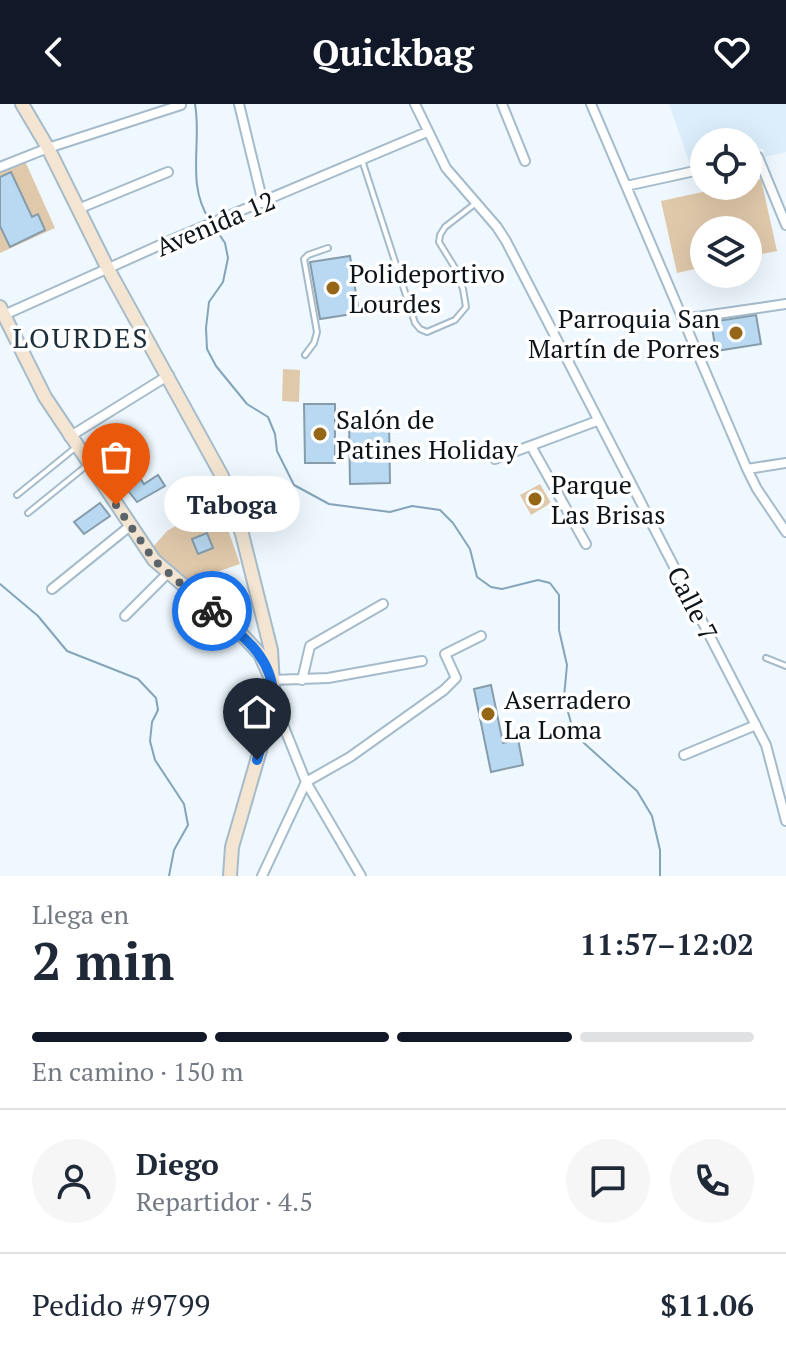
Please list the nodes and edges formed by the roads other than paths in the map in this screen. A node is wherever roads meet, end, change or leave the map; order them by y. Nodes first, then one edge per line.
1 (22, 104) edge
2 (239, 104) edge
3 (415, 104) edge
4 (502, 104) edge
5 (591, 104) edge
6 (181, 105) edge
7 (427, 132) junction
8 (48, 148) junction
9 (362, 160) junction
10 (525, 161) dead end
11 (0, 167) edge
12 (762, 167) edge
13 (168, 172) dead end
14 (690, 172) edge
15 (626, 186) junction
16 (263, 203) junction
17 (476, 203) junction
18 (78, 209) junction
19 (786, 225) edge
20 (328, 248) dead end
21 (108, 269) junction
22 (786, 304) edge
23 (2, 311) edge
24 (683, 319) junction
25 (305, 355) dead end
26 (169, 375) junction
27 (597, 421) junction
28 (73, 442) junction
29 (531, 446) junction
30 (495, 459) dead end
31 (786, 463) edge
32 (88, 464) junction
33 (747, 469) junction
34 (17, 495) dead end
35 (28, 513) dead end
36 (130, 526) junction
37 (786, 532) edge
38 (586, 544) dead end
39 (167, 574) junction
40 (52, 589) dead end
41 (383, 604) dead end
42 (125, 616) dead end
43 (264, 623) junction
44 (243, 636) junction
45 (481, 636) dead end
46 (766, 658) dead end
47 (422, 661) dead end
48 (786, 666) edge
49 (272, 680) junction
50 (302, 680) junction
51 (274, 702) junction
52 (756, 725) junction
53 (684, 755) dead end
54 (306, 782) junction
55 (786, 821) edge
56 (230, 876) edge
57 (262, 876) edge
58 (361, 876) edge

1 - 8 main road
2 - 16 street
3 - 7 street, Calle 7
4 - 10 street
5 - 15 street
6 - 8 street
7 - 9 street, Avenida 12
7 - 17 street, Calle 7
8 - 11 street
8 - 18 main road
9 - 16 street, Avenida 12
9 - 17 lane
12 - 19 street
13 - 18 street
14 - 15 street
15 - 24 street
16 - 21 street, Avenida 12
17 - 27 street, Calle 7
18 - 21 main road
20 - 25 lane
21 - 23 street, Avenida 12
21 - 26 main road
22 - 24 street
23 - 28 main road
24 - 33 street
26 - 28 street
26 - 43 main road
27 - 29 street
27 - 52 street, Calle 7
28 - 32 main road
28 - 34 lane
29 - 30 street
29 - 38 street
31 - 33 street
32 - 35 lane
32 - 36 main road
33 - 37 street
36 - 39 main road
36 - 40 street
39 - 42 street
39 - 44 main road
41 - 50 street
43 - 44 main road
43 - 49 main road
44 - 49 main road
45 - 54 street
46 - 48 lane
47 - 50 street
49 - 50 street
49 - 51 main road
51 - 54 street
51 - 56 main road
52 - 53 street
52 - 55 street, Calle 7
54 - 57 street
54 - 58 street

